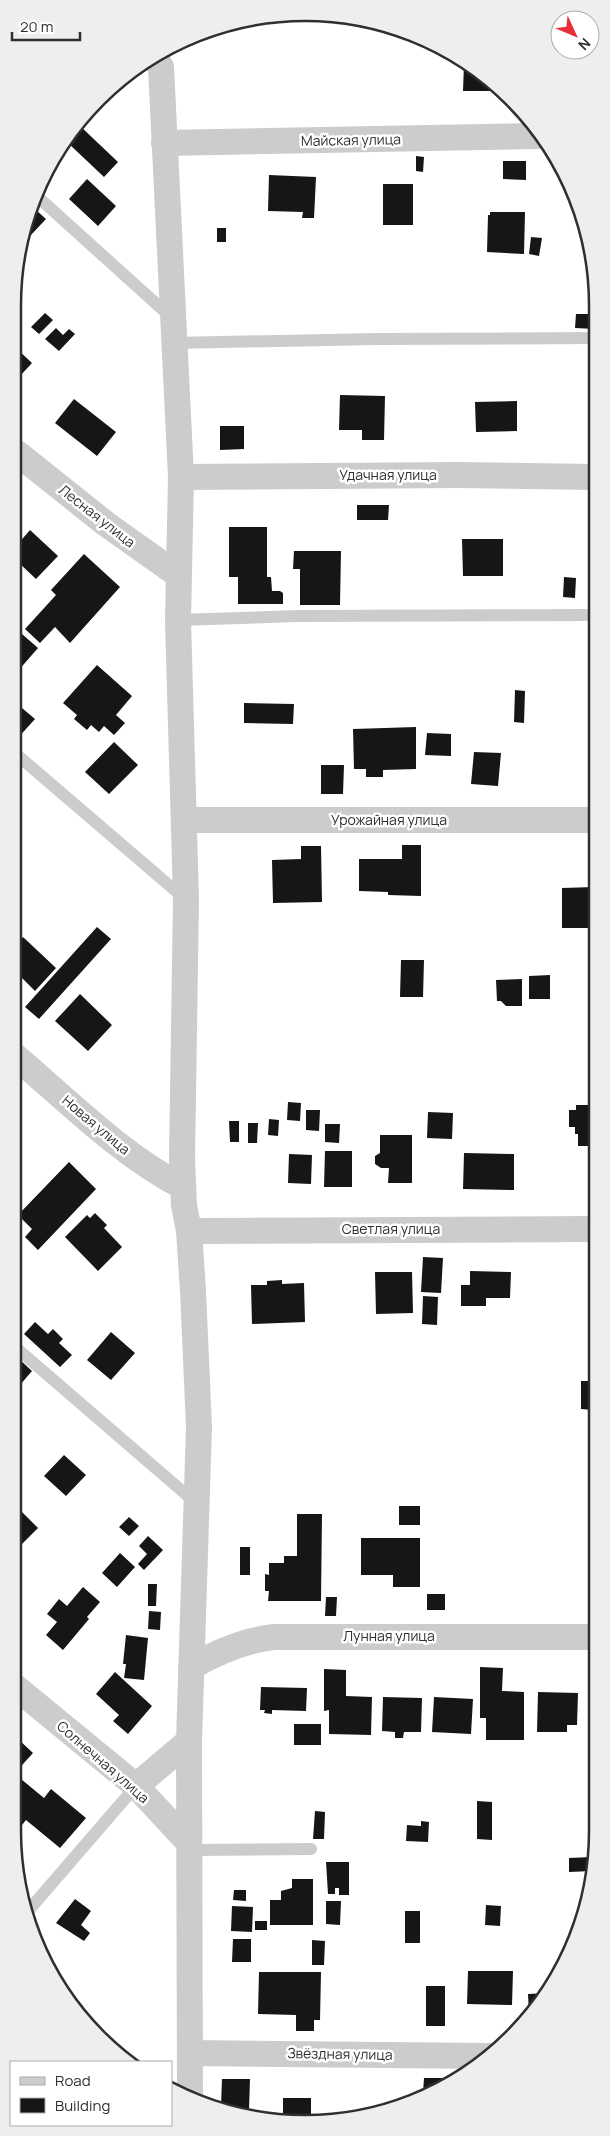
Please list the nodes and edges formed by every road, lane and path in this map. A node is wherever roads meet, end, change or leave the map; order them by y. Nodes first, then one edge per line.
1 (159, 61) edge
2 (533, 136) edge
3 (164, 143) junction
4 (41, 200) edge
5 (172, 330) junction
6 (589, 338) edge
7 (21, 456) edge
8 (180, 477) junction
9 (589, 477) edge
10 (178, 575) junction
11 (589, 615) edge
12 (178, 620) junction
13 (21, 758) edge
14 (185, 820) junction
15 (589, 820) edge
16 (186, 899) junction
17 (21, 1061) edge
18 (183, 1187) junction
19 (589, 1229) edge
20 (189, 1231) junction
21 (21, 1352) edge
22 (197, 1504) junction
23 (589, 1637) edge
24 (191, 1667) junction
25 (21, 1692) edge
26 (189, 1741) junction
27 (136, 1786) junction
28 (189, 1846) junction
29 (311, 1849) dead end
30 (32, 1907) edge
31 (190, 2053) junction
32 (478, 2056) edge
33 (190, 2090) edge

1 - 3 street
2 - 3 street, Майская улица
3 - 5 street
4 - 5 lane
5 - 6 lane
5 - 8 street
7 - 10 street, Лесная улица
8 - 9 street, Удачная улица
8 - 10 street
10 - 12 street
11 - 12 lane
12 - 14 street
13 - 16 lane
14 - 15 street, Урожайная улица
14 - 16 street
16 - 18 street
17 - 18 street, Новая улица
18 - 20 street
19 - 20 street, Светлая улица
20 - 22 street
21 - 22 lane
22 - 24 street
23 - 24 street, Лунная улица
24 - 26 street
25 - 27 street, Солнечная улица
26 - 27 street
26 - 28 street
27 - 28 street, Солнечная улица
27 - 30 lane
28 - 29 lane
28 - 31 street
31 - 32 street, Звёздная улица
31 - 33 street

